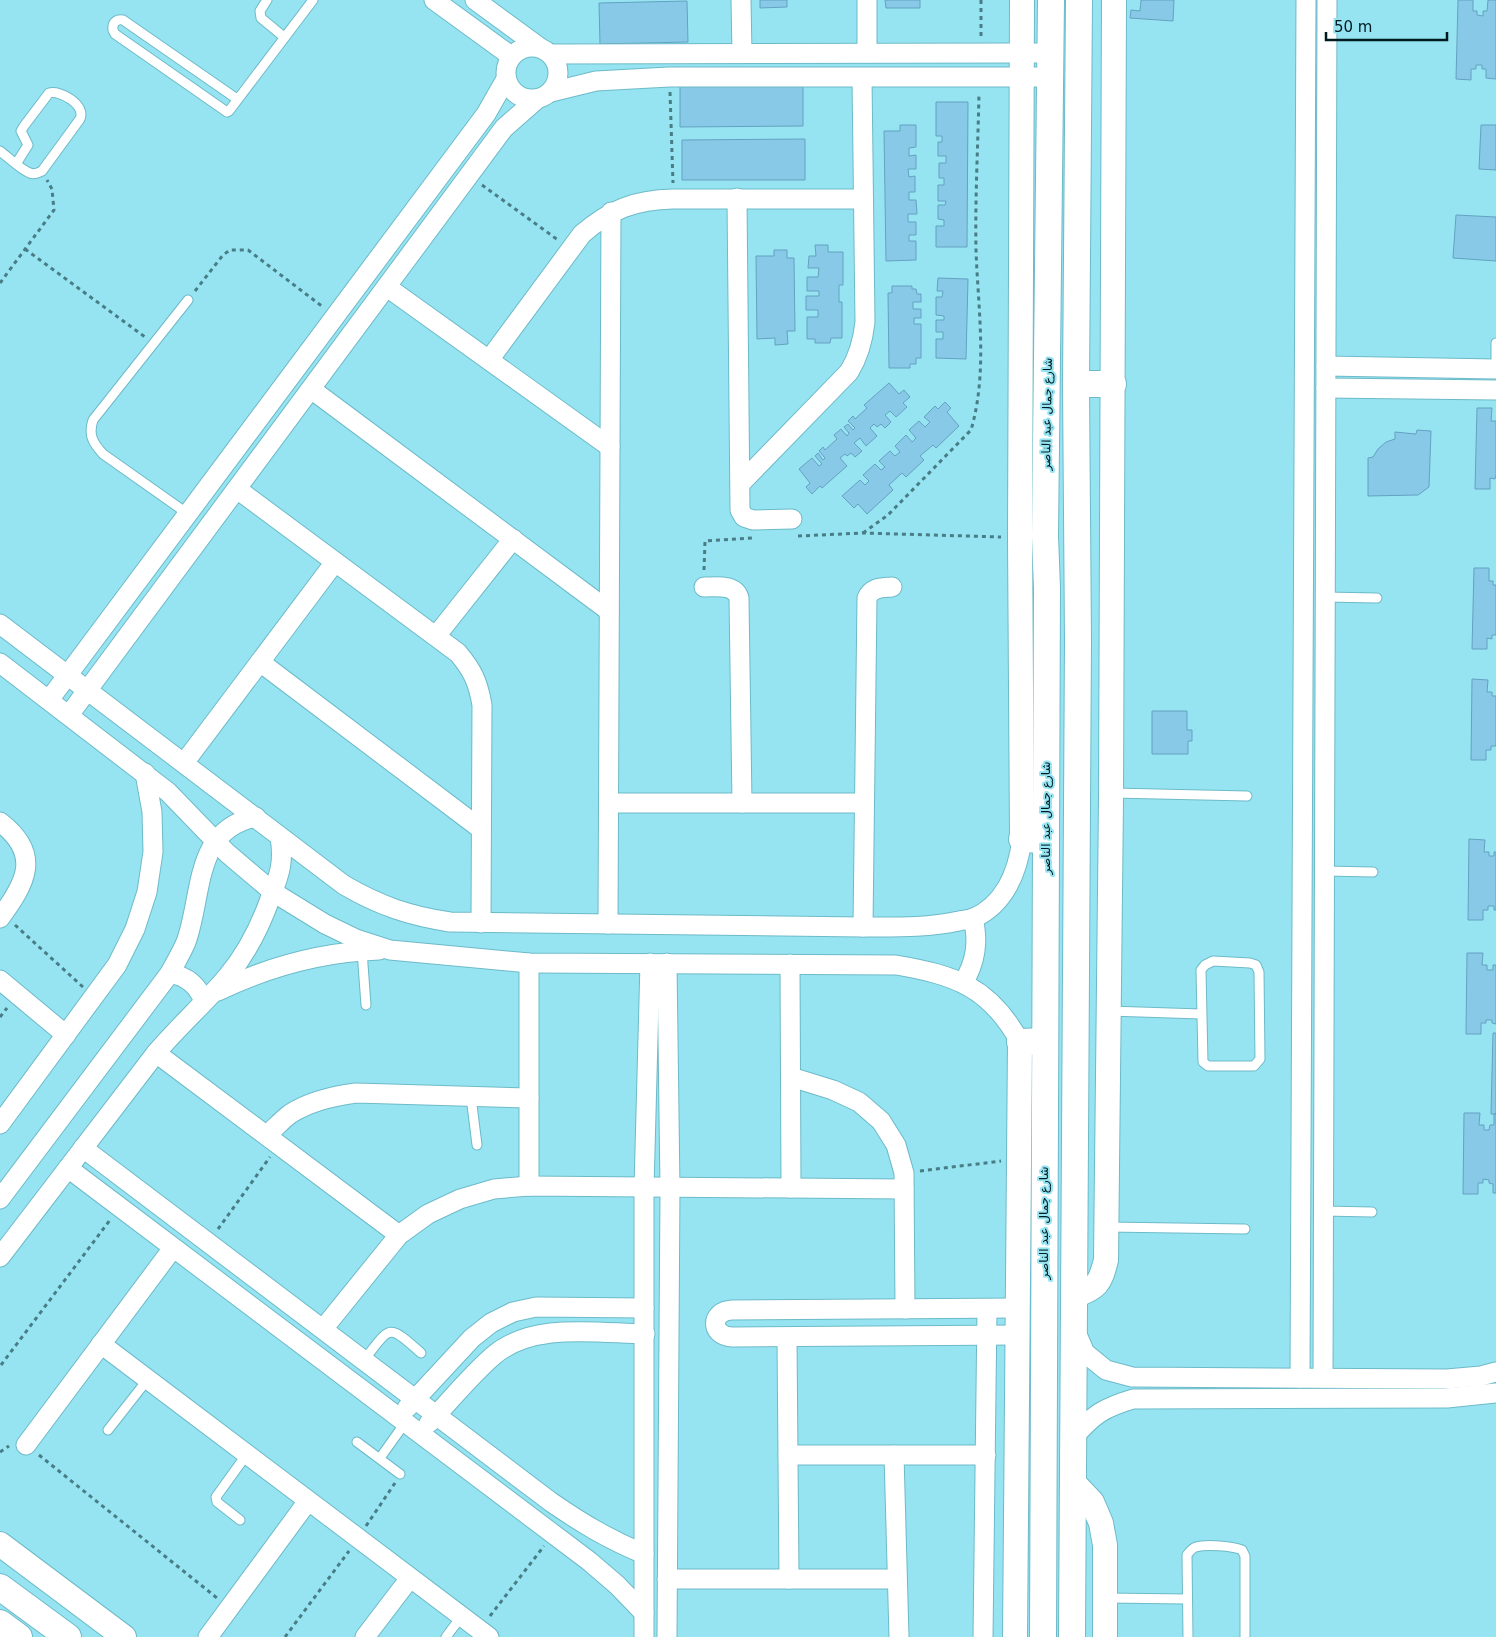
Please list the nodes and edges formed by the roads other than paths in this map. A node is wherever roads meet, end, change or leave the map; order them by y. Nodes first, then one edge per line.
1 (267, 0) edge
2 (312, 0) edge
3 (434, 0) edge
4 (475, 0) edge
5 (741, 0) edge
6 (867, 0) edge
7 (1022, 0) edge
8 (1051, 0) edge
9 (1079, 0) edge
10 (1114, 0) edge
11 (1306, 0) edge
12 (1327, 0) edge
13 (284, 37) junction
14 (545, 50) junction
15 (742, 53) junction
16 (867, 53) junction
17 (1022, 53) junction
18 (511, 56) junction
19 (1051, 65) junction
20 (1022, 77) junction
21 (862, 78) junction
22 (506, 79) junction
23 (544, 95) junction
24 (237, 100) junction
25 (0, 151) edge
26 (16, 164) junction
27 (737, 198) junction
28 (863, 199) junction
29 (611, 212) junction
30 (387, 287) junction
31 (1326, 291) junction
32 (1305, 292) junction
33 (188, 300) road end
34 (1496, 343) edge
35 (489, 360) junction
36 (1326, 366) junction
37 (1496, 369) edge
38 (1076, 384) junction
39 (1112, 384) junction
40 (1326, 388) junction
41 (311, 389) junction
42 (1496, 390) edge
43 (610, 447) junction
44 (1304, 465) junction
45 (1326, 465) junction
46 (740, 484) junction
47 (237, 489) junction
48 (188, 514) junction
49 (793, 528) road end
50 (1045, 536) junction
51 (1078, 536) junction
52 (513, 539) junction
53 (336, 562) junction
54 (704, 587) road end
55 (892, 587) dead end
56 (1047, 588) junction
57 (1078, 588) junction
58 (1325, 597) junction
59 (1377, 598) dead end
60 (610, 611) junction
61 (0, 624) edge
62 (436, 636) junction
63 (260, 662) junction
64 (0, 663) edge
65 (68, 675) junction
66 (88, 690) junction
67 (49, 700) junction
68 (69, 715) junction
69 (184, 763) junction
70 (146, 773) junction
71 (1111, 793) junction
72 (1247, 796) dead end
73 (608, 803) junction
74 (742, 803) junction
75 (864, 803) junction
76 (256, 817) junction
77 (0, 822) edge
78 (481, 829) junction
79 (280, 837) junction
80 (1034, 840) junction
81 (216, 842) junction
82 (1325, 871) junction
83 (1373, 872) dead end
84 (273, 892) junction
85 (2, 916) edge
86 (973, 918) junction
87 (481, 923) junction
88 (608, 924) junction
89 (863, 927) junction
90 (390, 950) junction
91 (362, 951) junction
92 (529, 963) junction
93 (658, 963) junction
94 (790, 964) junction
95 (170, 973) junction
96 (0, 980) edge
97 (963, 983) junction
98 (209, 997) junction
99 (366, 1005) dead end
100 (1108, 1012) junction
101 (1201, 1014) junction
102 (66, 1034) junction
103 (1032, 1041) junction
104 (156, 1053) junction
105 (791, 1077) junction
106 (471, 1097) junction
107 (529, 1098) junction
108 (0, 1124) edge
109 (1301, 1135) junction
110 (1324, 1136) junction
111 (273, 1140) junction
112 (477, 1145) dead end
113 (83, 1148) junction
114 (68, 1168) junction
115 (904, 1181) junction
116 (529, 1186) junction
117 (644, 1188) junction
118 (670, 1188) junction
119 (791, 1188) junction
120 (0, 1199) edge
121 (1324, 1211) junction
122 (1372, 1212) dead end
123 (1106, 1227) junction
124 (1244, 1229) dead end
125 (399, 1235) junction
126 (173, 1248) junction
127 (0, 1257) edge
128 (1074, 1296) junction
129 (644, 1308) junction
130 (1017, 1308) junction
131 (905, 1309) junction
132 (987, 1309) junction
133 (1074, 1326) junction
134 (323, 1329) junction
135 (644, 1334) junction
136 (1016, 1335) junction
137 (986, 1336) junction
138 (787, 1337) junction
139 (101, 1344) junction
140 (421, 1353) dead end
141 (364, 1360) junction
142 (1496, 1372) edge
143 (1300, 1378) junction
144 (1323, 1378) junction
145 (148, 1379) junction
146 (1496, 1393) edge
147 (415, 1399) junction
148 (437, 1416) junction
149 (408, 1424) junction
150 (108, 1430) dead end
151 (1073, 1438) junction
152 (357, 1442) dead end
153 (26, 1445) road end
154 (247, 1454) junction
155 (788, 1455) junction
156 (894, 1455) junction
157 (986, 1455) junction
158 (380, 1458) junction
159 (400, 1474) road end
160 (1073, 1482) junction
161 (308, 1501) junction
162 (240, 1520) dead end
163 (0, 1544) edge
164 (644, 1554) junction
165 (410, 1578) junction
166 (667, 1579) junction
167 (789, 1580) junction
168 (897, 1580) junction
169 (0, 1587) edge
170 (1105, 1598) junction
171 (1187, 1599) junction
172 (644, 1612) junction
173 (461, 1617) junction
174 (0, 1623) edge
175 (485, 1633) edge
176 (19, 1637) edge
177 (68, 1637) edge
178 (124, 1637) edge
179 (208, 1637) edge
180 (365, 1637) edge
181 (446, 1637) edge
182 (644, 1637) edge
183 (667, 1637) edge
184 (899, 1637) edge
185 (983, 1637) edge
186 (1015, 1637) edge
187 (1043, 1637) edge
188 (1072, 1637) edge
189 (1105, 1637) edge
190 (1188, 1637) edge
191 (1246, 1637) edge

1 - 13 lane
2 - 13 lane
3 - 18 street
4 - 14 street
5 - 15 street
6 - 16 street
7 - 17 street
8 - 19 main road, شارع جمال عبد الناصر
9 - 38 main road
10 - 39 street
11 - 32 street
12 - 31 street
13 - 24 lane
14 - 15 street
14 - 18 street
14 - 23 street
15 - 16 street
16 - 17 street
17 - 19 street
17 - 20 street
18 - 22 street
19 - 20 street
19 - 50 main road, شارع جمال عبد الناصر
20 - 21 street
20 - 80 street
21 - 23 street
21 - 28 street
22 - 23 street
22 - 48 street
23 - 30 street
24 - 24 lane
25 - 26 lane
26 - 26 lane
27 - 28 street
27 - 29 street
27 - 46 street
28 - 46 street
29 - 35 street
29 - 43 street
30 - 35 street
30 - 41 street
31 - 32 street
31 - 36 street
32 - 44 street
33 - 48 lane
34 - 37 lane
35 - 43 street
36 - 37 street
36 - 40 street
38 - 39 main road
38 - 51 main road
39 - 71 street
40 - 42 street
40 - 45 street
41 - 47 street
41 - 52 street
43 - 60 street
44 - 45 street
44 - 109 street
45 - 58 street
46 - 49 street
47 - 53 street
47 - 66 street
48 - 65 street
50 - 51 main road
50 - 56 main road, شارع جمال عبد الناصر
51 - 57 main road
52 - 60 street
52 - 62 street
53 - 62 street
53 - 63 street
54 - 74 street
55 - 75 street
56 - 57 main road
56 - 80 main road, شارع جمال عبد الناصر
57 - 128 main road
58 - 59 lane
58 - 82 street
60 - 73 street
61 - 65 street
62 - 78 street
63 - 69 street
63 - 78 street
64 - 67 street
65 - 66 street
65 - 67 street
66 - 68 street
66 - 69 street
67 - 68 street
68 - 70 street
69 - 76 street
70 - 81 street
70 - 102 street
71 - 72 lane
71 - 100 street
73 - 74 street
73 - 88 street
74 - 75 street
75 - 89 street
76 - 79 street
76 - 81 street
77 - 85 street
78 - 87 street
79 - 84 street
79 - 87 street
80 - 86 street
80 - 103 main road, شارع جمال عبد الناصر
81 - 84 street
81 - 95 street
82 - 83 lane
82 - 110 street
84 - 90 street
84 - 98 street
86 - 89 street
86 - 97 street
87 - 88 street
88 - 89 street
90 - 91 street
90 - 92 street
91 - 98 street
91 - 99 lane
92 - 93 street
92 - 107 street
93 - 94 street
93 - 117 street
93 - 118 street
94 - 97 street
94 - 105 street
95 - 98 street
95 - 120 street
96 - 102 street
97 - 103 street
98 - 104 street
100 - 101 lane
100 - 123 street
101 - 101 lane
102 - 108 street
103 - 130 street
103 - 187 main road, شارع جمال عبد الناصر
104 - 111 street
104 - 113 street
105 - 115 street
105 - 119 street
106 - 107 street
106 - 111 street
106 - 112 lane
107 - 116 street
109 - 110 street
109 - 143 street
110 - 121 street
111 - 125 street
113 - 114 street
113 - 134 street
114 - 126 street
114 - 127 street
115 - 119 street
115 - 131 street
116 - 117 street
116 - 125 street
117 - 118 street
117 - 129 street
118 - 119 street
118 - 166 street
121 - 122 lane
121 - 144 street
123 - 124 lane
123 - 128 street
125 - 134 street
126 - 139 street
126 - 149 street
128 - 133 main road
129 - 135 street
129 - 147 street
130 - 132 street
130 - 136 street
131 - 132 street
131 - 138 street
132 - 137 street
133 - 143 street
133 - 151 main road
134 - 141 street
135 - 148 street
135 - 164 street
136 - 137 street
136 - 186 street
137 - 138 street
137 - 157 street
138 - 155 street
139 - 145 street
139 - 153 street
140 - 141 lane
141 - 147 street
142 - 144 street
143 - 144 street
145 - 150 lane
145 - 154 street
146 - 151 street
147 - 148 street
147 - 149 street
148 - 149 street
148 - 164 street
149 - 158 lane
149 - 172 street
151 - 160 main road
152 - 158 lane
154 - 161 street
154 - 162 lane
155 - 156 street
155 - 167 street
156 - 157 street
156 - 168 street
157 - 185 street
158 - 159 lane
160 - 170 street
160 - 188 main road
161 - 165 street
161 - 179 street
163 - 178 street
164 - 172 street
165 - 173 street
165 - 180 street
166 - 167 street
166 - 183 street
167 - 168 street
168 - 184 street
169 - 177 main road
170 - 171 lane
170 - 189 street
171 - 190 lane
171 - 191 lane
172 - 182 street
173 - 175 street
173 - 181 lane
174 - 176 main road

